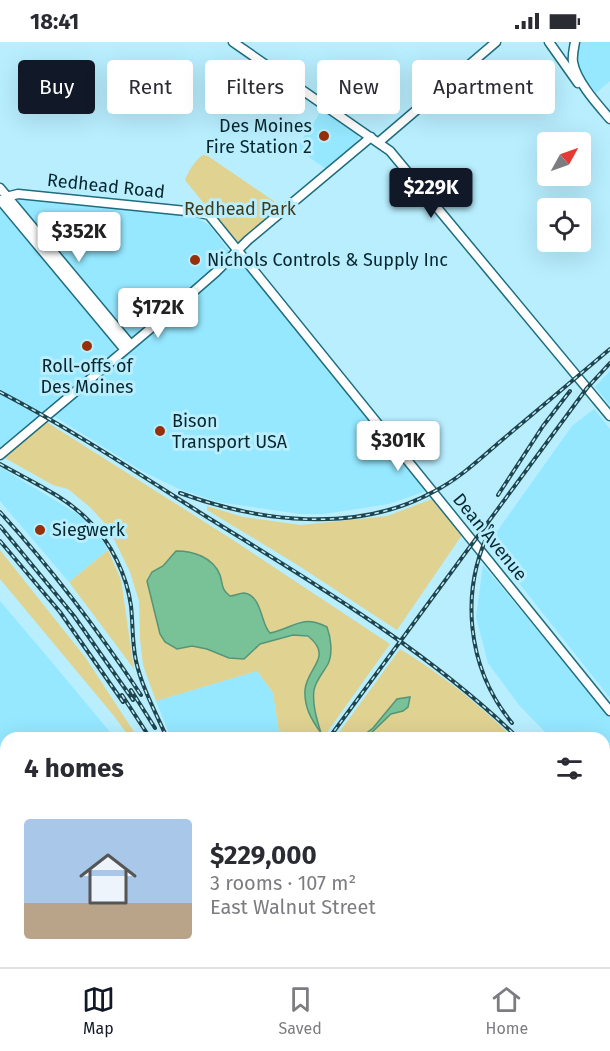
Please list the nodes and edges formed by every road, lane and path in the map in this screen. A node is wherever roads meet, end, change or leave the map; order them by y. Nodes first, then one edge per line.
1 (233, 42) edge
2 (496, 42) edge
3 (549, 42) edge
4 (575, 42) edge
5 (588, 91) junction
6 (610, 119) edge
7 (371, 137) junction
8 (379, 142) junction
9 (0, 188) edge
10 (3, 200) edge
11 (209, 215) joint
12 (238, 251) junction
13 (128, 347) junction
14 (610, 416) edge
15 (0, 455) edge
16 (610, 711) edge

1 - 7 street
2 - 8 street
3 - 5 street
4 - 5 street
5 - 6 street
7 - 8 street
7 - 12 street
8 - 14 street
9 - 10 street
10 - 11 street, Redhead Road
10 - 13 street
11 - 12 street, Dean Avenue
12 - 13 street
12 - 16 street, Dean Avenue
13 - 15 street

